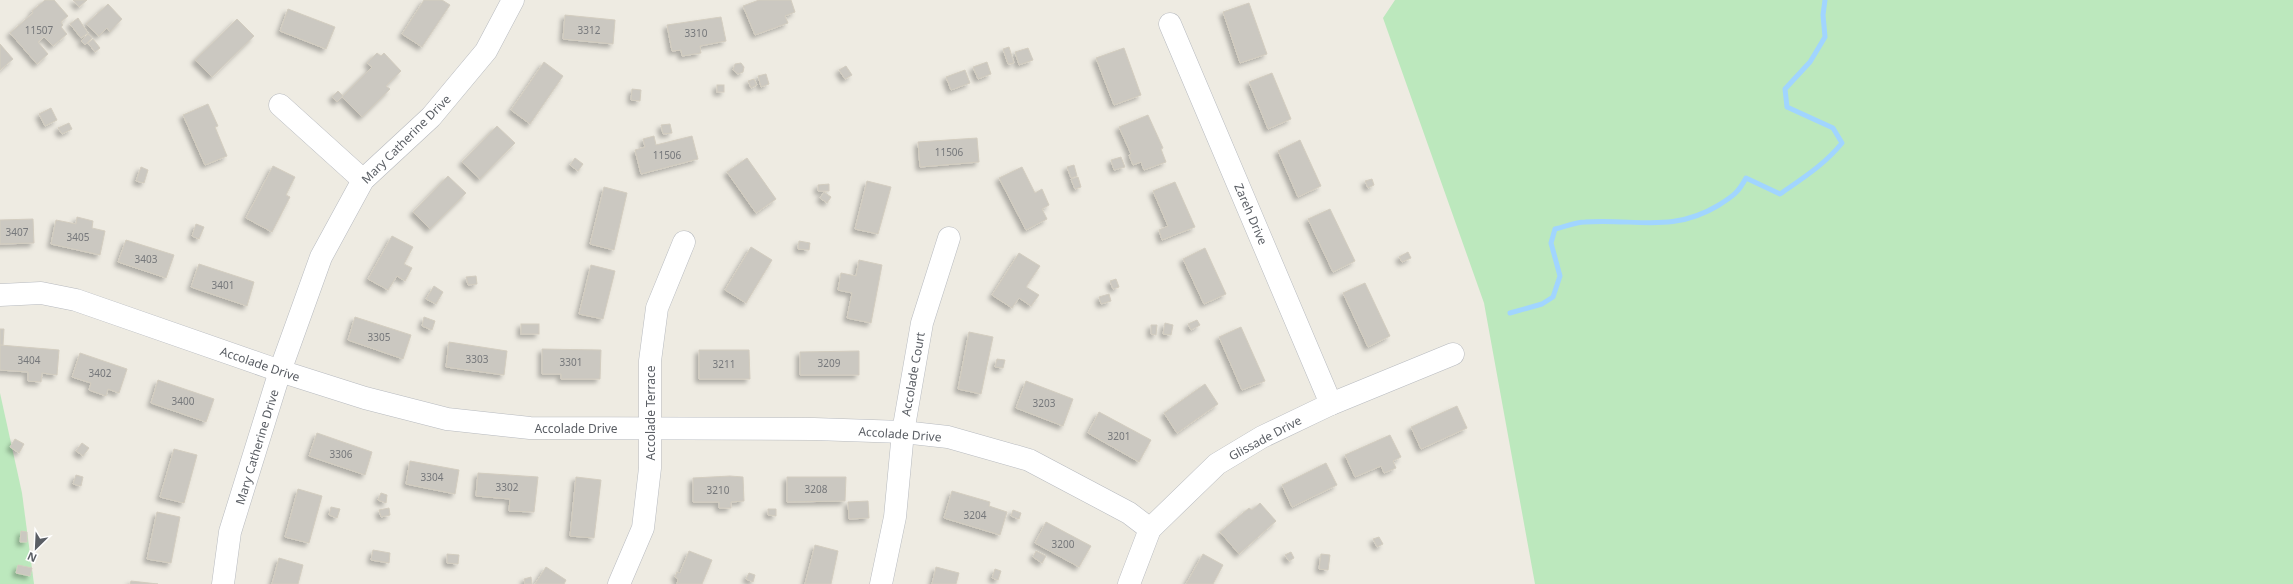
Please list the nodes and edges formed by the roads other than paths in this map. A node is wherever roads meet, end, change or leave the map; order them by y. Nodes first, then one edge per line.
1 (513, 0) edge
2 (1170, 24) dead end
3 (280, 105) dead end
4 (363, 180) junction
5 (949, 238) dead end
6 (684, 242) dead end
7 (0, 295) edge
8 (1453, 354) dead end
9 (280, 371) junction
10 (1331, 404) junction
11 (650, 428) junction
12 (903, 432) junction
13 (1150, 529) junction
14 (223, 584) edge
15 (619, 584) edge
16 (881, 584) edge
17 (1129, 584) edge

1 - 4 street, Mary Catherine Drive
2 - 10 street, Zareh Drive
3 - 4 street
4 - 9 street, Mary Catherine Drive
5 - 12 street, Accolade Court
6 - 11 street, Accolade Terrace
7 - 9 street, Accolade Drive
8 - 10 street, Glissade Drive
9 - 11 street, Accolade Drive
9 - 14 street, Mary Catherine Drive
10 - 13 street, Glissade Drive
11 - 12 street, Accolade Drive
11 - 15 street, Accolade Terrace
12 - 13 street, Accolade Drive
12 - 16 street, Accolade Court
13 - 17 street, Glissade Drive

